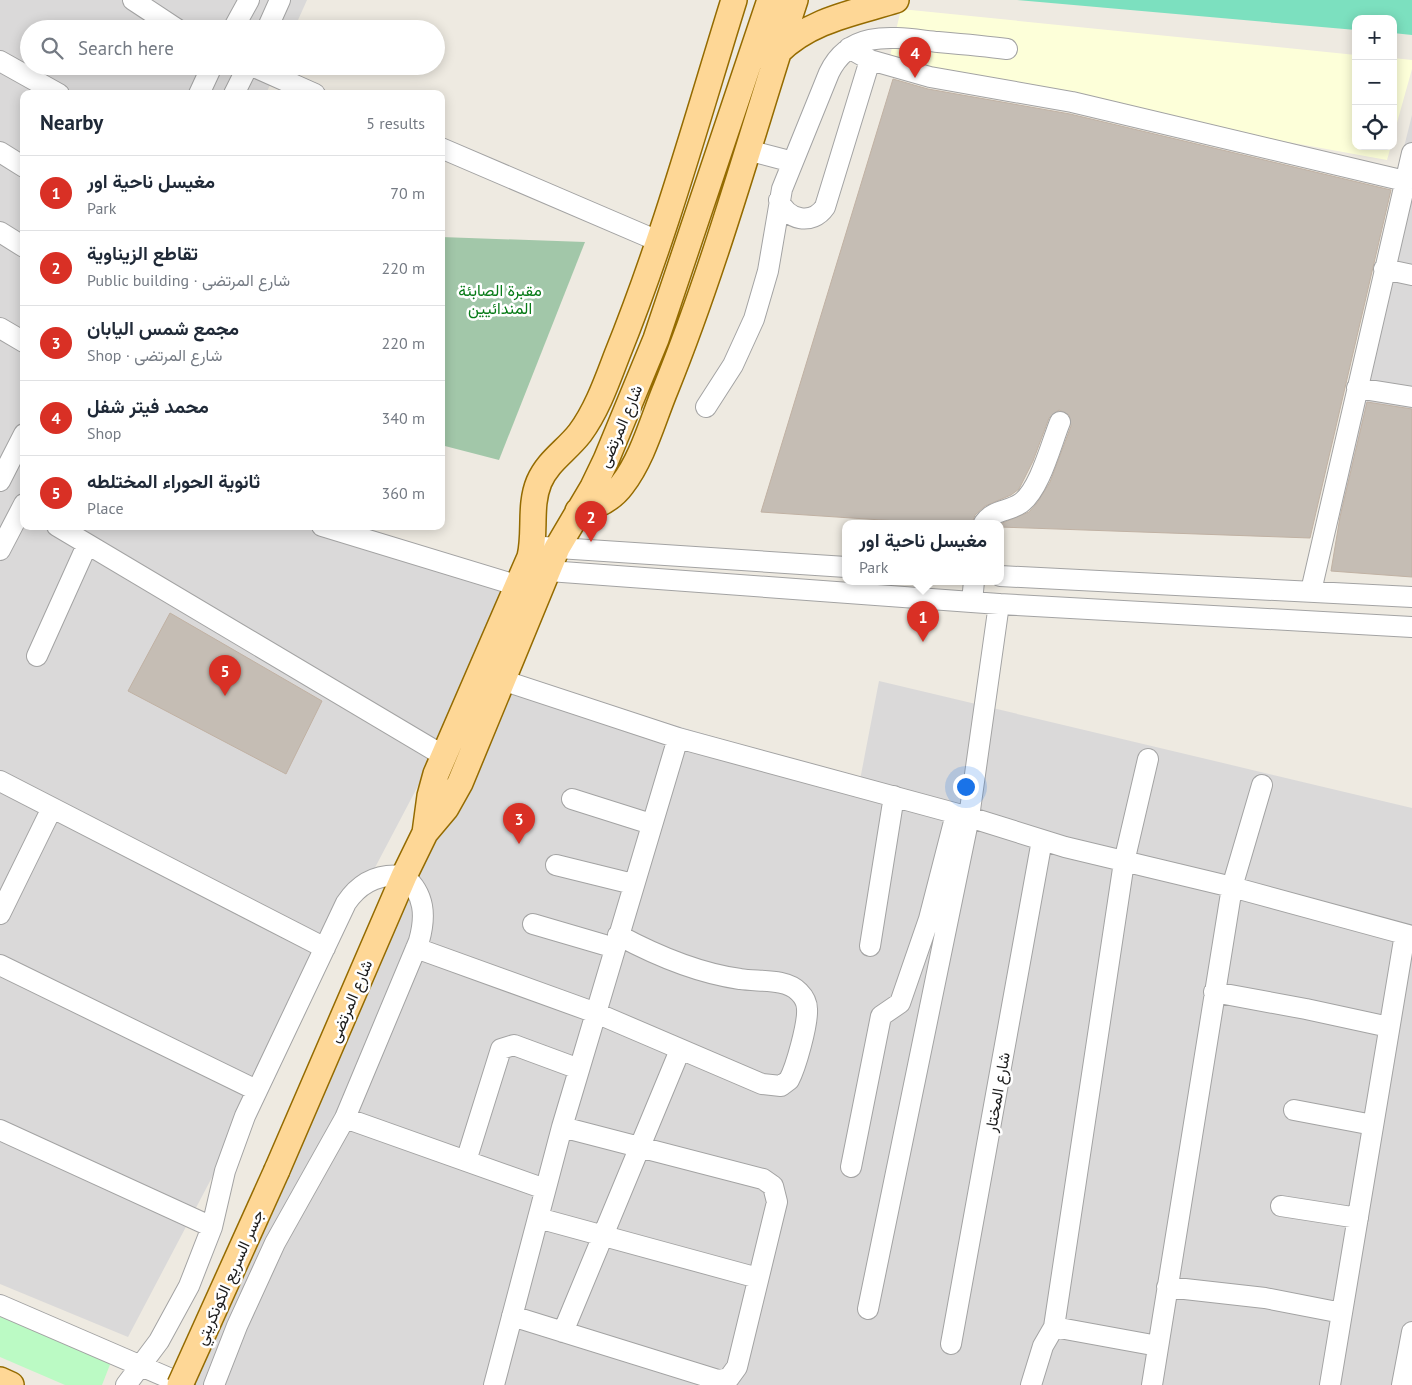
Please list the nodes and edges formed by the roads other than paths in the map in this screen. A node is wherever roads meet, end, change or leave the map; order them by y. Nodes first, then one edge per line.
1 (133, 0) edge
2 (248, 0) edge
3 (280, 0) edge
4 (734, 0) edge
5 (770, 0) edge
6 (795, 0) edge
7 (896, 0) edge
8 (163, 20) edge
9 (238, 20) edge
10 (271, 20) edge
11 (849, 48) junction
12 (1007, 49) dead end
13 (778, 52) junction
14 (870, 60) junction
15 (0, 61) edge
16 (20, 72) edge
17 (25, 75) edge
18 (208, 75) edge
19 (245, 75) edge
20 (271, 75) edge
21 (52, 90) edge
22 (201, 90) edge
23 (236, 90) edge
24 (306, 90) edge
25 (445, 150) edge
26 (747, 150) junction
27 (0, 152) edge
28 (793, 162) junction
29 (20, 164) edge
30 (1409, 168) edge
31 (779, 200) junction
32 (0, 232) edge
33 (658, 241) junction
34 (20, 244) edge
35 (684, 258) junction
36 (710, 266) junction
37 (1384, 269) junction
38 (1412, 275) edge
39 (0, 328) edge
40 (20, 340) edge
41 (1357, 388) junction
42 (1412, 397) edge
43 (706, 407) dead end
44 (1060, 422) dead end
45 (20, 442) edge
46 (0, 481) edge
47 (578, 511) junction
48 (20, 512) edge
49 (987, 520) edge
50 (63, 530) edge
51 (339, 530) edge
52 (87, 545) junction
53 (545, 547) junction
54 (0, 550) edge
55 (842, 567) edge
56 (531, 575) junction
57 (1004, 576) edge
58 (974, 585) edge
59 (1311, 591) junction
60 (1412, 597) edge
61 (972, 602) junction
62 (999, 604) junction
63 (1412, 628) edge
64 (37, 656) dead end
65 (502, 680) junction
66 (678, 738) junction
67 (444, 756) junction
68 (1148, 759) dead end
69 (0, 781) edge
70 (1262, 785) dead end
71 (894, 796) junction
72 (572, 799) dead end
73 (52, 808) junction
74 (962, 815) junction
75 (651, 824) junction
76 (425, 833) junction
77 (1042, 840) junction
78 (1124, 862) junction
79 (556, 865) dead end
80 (404, 876) junction
81 (633, 884) junction
82 (1232, 887) junction
83 (0, 914) edge
84 (533, 924) dead end
85 (1408, 935) edge
86 (616, 941) junction
87 (870, 946) dead end
88 (325, 948) junction
89 (416, 948) junction
90 (0, 965) edge
91 (1214, 992) junction
92 (596, 1012) junction
93 (1389, 1027) junction
94 (680, 1050) junction
95 (579, 1069) junction
96 (256, 1090) junction
97 (1294, 1110) dead end
98 (345, 1118) junction
99 (1373, 1125) junction
100 (562, 1126) junction
101 (0, 1130) edge
102 (641, 1148) junction
103 (466, 1161) junction
104 (851, 1167) dead end
105 (277, 1170) joint
106 (546, 1188) junction
107 (1281, 1206) dead end
108 (538, 1218) junction
109 (1358, 1218) junction
110 (212, 1227) junction
111 (604, 1236) junction
112 (758, 1278) junction
113 (1167, 1287) junction
114 (0, 1305) edge
115 (868, 1308) dead end
116 (1342, 1313) junction
117 (512, 1316) junction
118 (1054, 1327) junction
119 (563, 1332) junction
120 (1412, 1332) edge
121 (952, 1344) dead end
122 (1158, 1346) junction
123 (141, 1367) junction
124 (0, 1380) edge
125 (11, 1385) edge
126 (126, 1385) edge
127 (180, 1385) edge
128 (184, 1385) edge
129 (214, 1385) edge
130 (494, 1385) edge
131 (1031, 1385) edge
132 (1152, 1385) edge
133 (1330, 1385) edge
134 (1402, 1385) edge

1 - 8 street
2 - 9 street
3 - 10 street
4 - 33 main road, شارع المرتضى
5 - 35 main road, شارع المرتضى
6 - 13 main road
7 - 13 main road
11 - 12 street
11 - 14 street
11 - 28 street
13 - 26 main road
14 - 30 street
14 - 31 street
15 - 16 street
17 - 21 street
18 - 22 street
19 - 23 street
20 - 24 street
25 - 33 street
26 - 28 street
26 - 36 main road
27 - 29 street
28 - 31 street
30 - 37 street
31 - 43 street
32 - 34 street
33 - 53 main road, شارع المرتضى
35 - 36 main road
35 - 47 main road, شارع المرتضى
36 - 47 main road
37 - 38 street
37 - 41 street
39 - 40 street
41 - 42 street
41 - 59 street
44 - 49 street
45 - 46 street
47 - 53 main road, شارع المرتضى
48 - 54 street
50 - 52 street
51 - 56 street
52 - 64 street
52 - 67 street
53 - 55 street
53 - 56 main road, شارع المرتضى
56 - 61 street
56 - 65 main road, شارع المرتضى
56 - 67 main road, شارع المرتضى
57 - 59 street
58 - 61 street
59 - 60 street
61 - 62 street
62 - 63 street
62 - 74 street
65 - 66 street
65 - 76 main road, شارع المرتضى
66 - 71 street
66 - 75 street
67 - 76 main road, شارع المرتضى
68 - 78 street
69 - 73 street
70 - 82 street
71 - 74 street
71 - 87 street
72 - 75 street
73 - 83 street
73 - 88 street
74 - 77 street
74 - 104 street
74 - 115 street
75 - 81 street
76 - 80 main road, شارع المرتضى
77 - 78 street
77 - 121 street, شارع المختار
78 - 82 street
78 - 118 street
79 - 81 street
80 - 88 street
80 - 89 street
80 - 105 main road, شارع المرتضى
81 - 86 street
82 - 85 street
82 - 91 street
84 - 86 street
85 - 93 street
86 - 92 street
86 - 94 street
88 - 96 street
89 - 92 street
89 - 98 street
90 - 96 street
91 - 93 street
91 - 113 street
92 - 94 street
92 - 95 street
93 - 99 street
94 - 102 street
95 - 100 street
95 - 103 street
96 - 110 street
97 - 99 street
98 - 103 street
98 - 129 street
99 - 109 street
100 - 102 street
100 - 106 street
101 - 110 street
102 - 111 street
102 - 112 street
103 - 106 street
105 - 127 main road, جسر السريع الكونكريتي, bridge
106 - 108 street
107 - 109 street
108 - 111 street
108 - 117 street
109 - 116 street
110 - 123 street
111 - 112 street
111 - 119 street
112 - 119 street
113 - 116 street
113 - 122 street
114 - 123 street
116 - 133 street
117 - 119 street
117 - 130 street
118 - 122 street
118 - 131 street
120 - 134 street
122 - 132 street
123 - 126 street
123 - 128 street
124 - 125 main road

